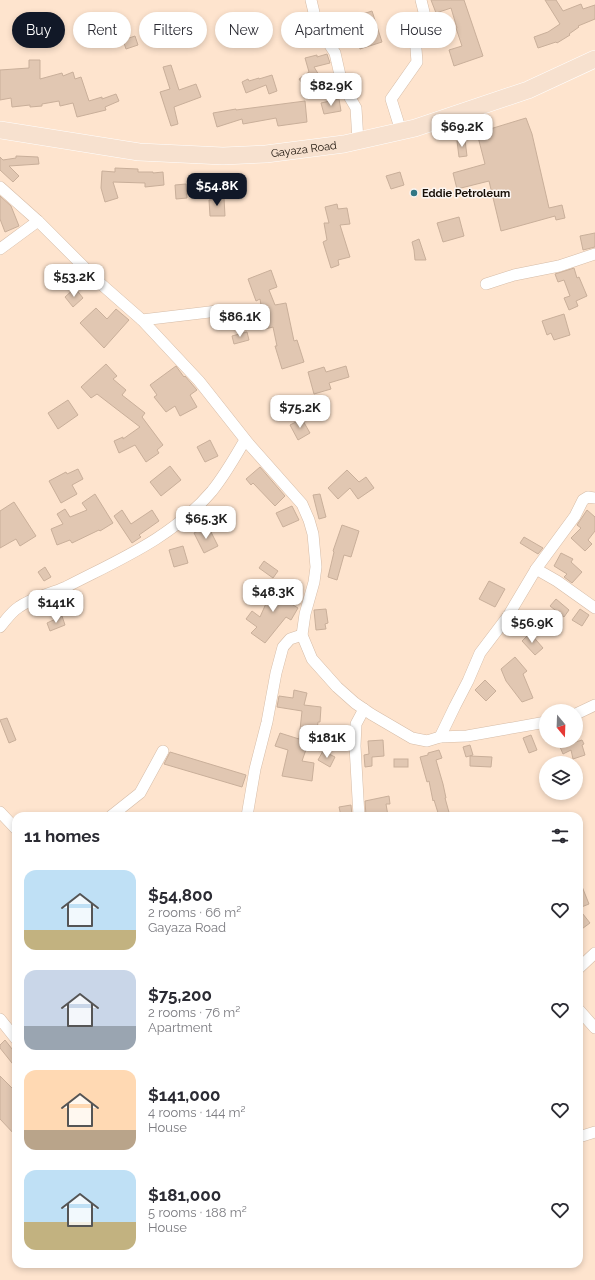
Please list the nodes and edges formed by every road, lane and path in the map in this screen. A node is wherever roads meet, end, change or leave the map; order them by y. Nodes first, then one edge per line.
1 (311, 0) edge
2 (421, 0) edge
3 (595, 60) edge
4 (0, 130) edge
5 (401, 131) junction
6 (358, 141) junction
7 (0, 187) edge
8 (38, 221) junction
9 (0, 249) edge
10 (595, 254) edge
11 (486, 284) dead end
12 (226, 310) dead end
13 (142, 320) junction
14 (245, 440) junction
15 (595, 498) edge
16 (536, 569) junction
17 (595, 608) edge
18 (0, 627) edge
19 (302, 635) junction
20 (595, 705) edge
21 (364, 709) junction
22 (583, 711) edge
23 (539, 723) edge
24 (440, 737) junction
25 (163, 751) dead end
26 (0, 812) edge
27 (116, 812) edge
28 (248, 812) edge
29 (359, 812) edge
30 (12, 825) edge
31 (595, 954) edge
32 (583, 964) edge
33 (583, 1014) edge
34 (0, 1019) edge
35 (595, 1028) edge
36 (12, 1034) edge
37 (595, 1132) edge
38 (583, 1136) edge

1 - 6 street
2 - 5 street
3 - 5 main road, Gayaza Road
4 - 6 main road, Gayaza Road
5 - 6 main road, Gayaza Road
7 - 8 street
8 - 9 street
8 - 13 street
10 - 11 street
12 - 13 street
13 - 14 street
14 - 18 street
14 - 19 street
15 - 16 street
16 - 17 street
16 - 24 street
19 - 21 street
19 - 28 street
20 - 22 street
21 - 24 street
21 - 29 street
23 - 24 street
25 - 27 street
26 - 30 street
31 - 32 street
33 - 35 street
34 - 36 street
37 - 38 street

